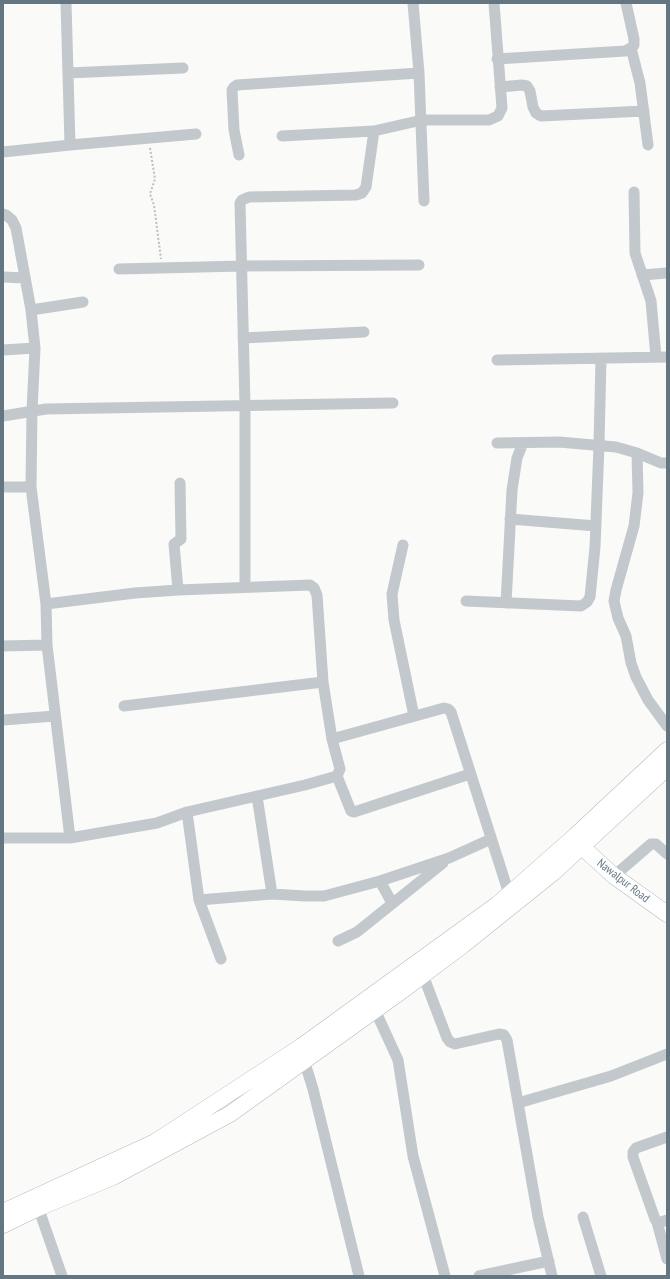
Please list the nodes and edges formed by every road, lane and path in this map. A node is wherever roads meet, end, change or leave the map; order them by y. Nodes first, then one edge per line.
1 (66, 3) edge
2 (413, 3) edge
3 (494, 3) edge
4 (626, 3) edge
5 (631, 48) junction
6 (497, 58) junction
7 (183, 68) dead end
8 (68, 73) junction
9 (420, 73) junction
10 (500, 87) junction
11 (644, 111) junction
12 (422, 120) junction
13 (374, 131) junction
14 (196, 134) dead end
15 (282, 136) dead end
16 (148, 138) junction
17 (70, 145) junction
18 (648, 145) dead end
19 (3, 152) edge
20 (239, 155) dead end
21 (634, 192) dead end
22 (424, 201) dead end
23 (3, 214) edge
24 (419, 265) dead end
25 (242, 266) junction
26 (162, 268) junction
27 (119, 269) dead end
28 (667, 272) edge
29 (642, 275) junction
30 (3, 277) edge
31 (26, 278) junction
32 (83, 302) dead end
33 (31, 310) junction
34 (364, 332) dead end
35 (243, 338) junction
36 (35, 348) junction
37 (3, 350) edge
38 (661, 357) edge
39 (601, 358) junction
40 (497, 360) dead end
41 (393, 403) dead end
42 (245, 405) junction
43 (32, 411) junction
44 (3, 416) edge
45 (497, 443) dead end
46 (523, 443) junction
47 (599, 445) junction
48 (637, 453) junction
49 (667, 463) edge
50 (180, 483) dead end
51 (3, 487) edge
52 (31, 487) junction
53 (510, 519) junction
54 (596, 526) junction
55 (403, 545) dead end
56 (244, 587) junction
57 (178, 590) junction
58 (466, 601) dead end
59 (506, 603) junction
60 (46, 604) junction
61 (47, 645) junction
62 (3, 646) edge
63 (323, 682) junction
64 (124, 706) dead end
65 (55, 716) junction
66 (414, 716) junction
67 (3, 720) edge
68 (667, 726) edge
69 (332, 738) junction
70 (667, 750) edge
71 (667, 768) edge
72 (470, 774) junction
73 (337, 776) junction
74 (257, 796) junction
75 (187, 812) junction
76 (3, 838) edge
77 (70, 838) junction
78 (491, 839) junction
79 (581, 846) junction
80 (667, 854) edge
81 (449, 858) junction
82 (614, 876) junction
83 (380, 881) junction
84 (272, 894) junction
85 (509, 894) junction
86 (200, 900) junction
87 (392, 903) junction
88 (667, 914) edge
89 (338, 942) dead end
90 (221, 959) dead end
91 (424, 975) junction
92 (375, 1010) junction
93 (667, 1054) edge
94 (304, 1060) junction
95 (518, 1103) junction
96 (667, 1137) edge
97 (36, 1202) junction
98 (3, 1212) edge
99 (583, 1217) dead end
100 (662, 1221) edge
101 (3, 1225) edge
102 (667, 1259) edge
103 (549, 1261) junction
104 (62, 1276) edge
105 (359, 1276) edge
106 (445, 1276) edge
107 (479, 1276) edge
108 (552, 1276) edge
109 (601, 1276) edge

1 - 8 street
2 - 9 street
3 - 6 street
4 - 5 street
5 - 6 street
5 - 11 street
6 - 10 street
7 - 8 street
8 - 17 street
9 - 12 street
9 - 20 street
10 - 11 street
10 - 12 street
11 - 18 street
12 - 13 street
12 - 22 street
13 - 15 street
13 - 25 street
14 - 16 street
16 - 17 street
16 - 26 path
17 - 19 street
21 - 29 street
23 - 31 street
24 - 25 street
25 - 26 street
25 - 35 street
26 - 27 street
28 - 29 street
29 - 38 street
30 - 31 street
31 - 33 street
32 - 33 street
33 - 36 street
34 - 35 street
35 - 42 street
36 - 37 street
36 - 43 street
38 - 39 street
39 - 40 street
39 - 47 street
41 - 42 street
42 - 43 street
42 - 56 street
43 - 44 street
43 - 52 street
45 - 46 street
46 - 47 street
46 - 53 street
47 - 48 street
47 - 54 street
48 - 49 street
48 - 68 street
50 - 57 street
51 - 52 street
52 - 60 street
53 - 54 street
53 - 59 street
54 - 59 street
55 - 66 street
56 - 57 street
56 - 63 street
57 - 60 street
58 - 59 street
60 - 61 street
61 - 62 street
61 - 65 street
63 - 64 street
63 - 69 street
65 - 67 street
65 - 77 street
66 - 69 street
66 - 72 street
69 - 73 street
70 - 85 street
71 - 79 street
72 - 73 street
72 - 78 street
73 - 74 street
74 - 75 street
74 - 84 street
75 - 77 street
75 - 86 street
76 - 77 street
78 - 81 street
78 - 85 street
79 - 82 street, Nawalpur Road
79 - 91 street
80 - 82 street
81 - 83 street
81 - 87 street
82 - 88 street, Nawalpur Road
83 - 84 street
83 - 87 street
84 - 86 street
85 - 97 street
86 - 90 street
87 - 89 street
91 - 92 street
91 - 95 street
92 - 94 street
92 - 106 street
93 - 95 street
94 - 97 street
94 - 105 street
95 - 103 street
96 - 100 street
97 - 98 street
97 - 101 street
97 - 104 street
99 - 109 street
100 - 102 street
103 - 107 street
103 - 108 street

